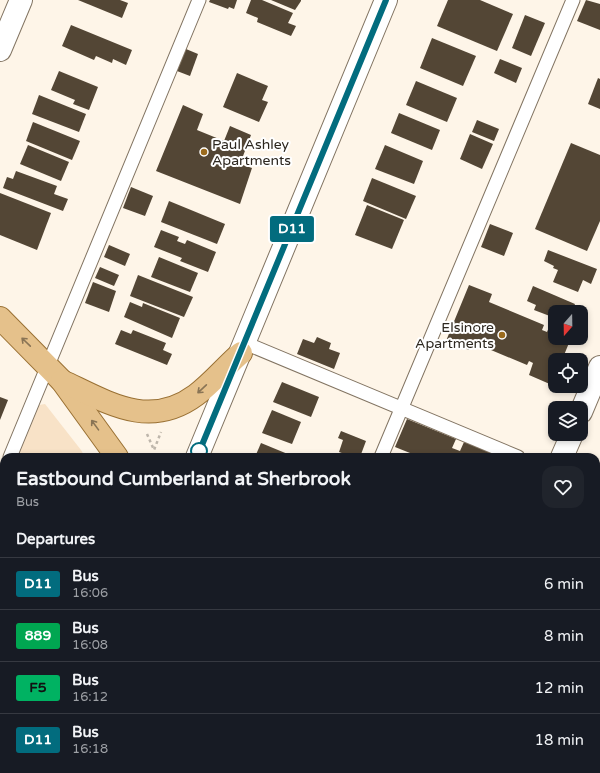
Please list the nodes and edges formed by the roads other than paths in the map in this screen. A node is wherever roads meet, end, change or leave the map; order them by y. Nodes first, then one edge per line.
1 (21, 0) edge
2 (199, 0) edge
3 (386, 0) edge
4 (573, 0) edge
5 (0, 50) edge
6 (0, 318) edge
7 (243, 348) junction
8 (47, 365) junction
9 (600, 366) edge
10 (62, 380) junction
11 (586, 401) edge
12 (401, 408) junction
13 (569, 441) edge
14 (12, 453) edge
15 (114, 453) edge
16 (199, 453) edge
17 (383, 453) edge
18 (508, 453) edge
19 (564, 453) edge

1 - 5 main road
2 - 8 lane
3 - 7 main road
4 - 12 lane
8 -> 6 main road
7 -> 10 main road
7 - 12 lane
7 - 16 main road
8 - 10 main road
8 - 14 lane
9 - 11 main road
15 -> 10 main road
12 - 17 lane
12 - 18 lane
13 - 19 main road

